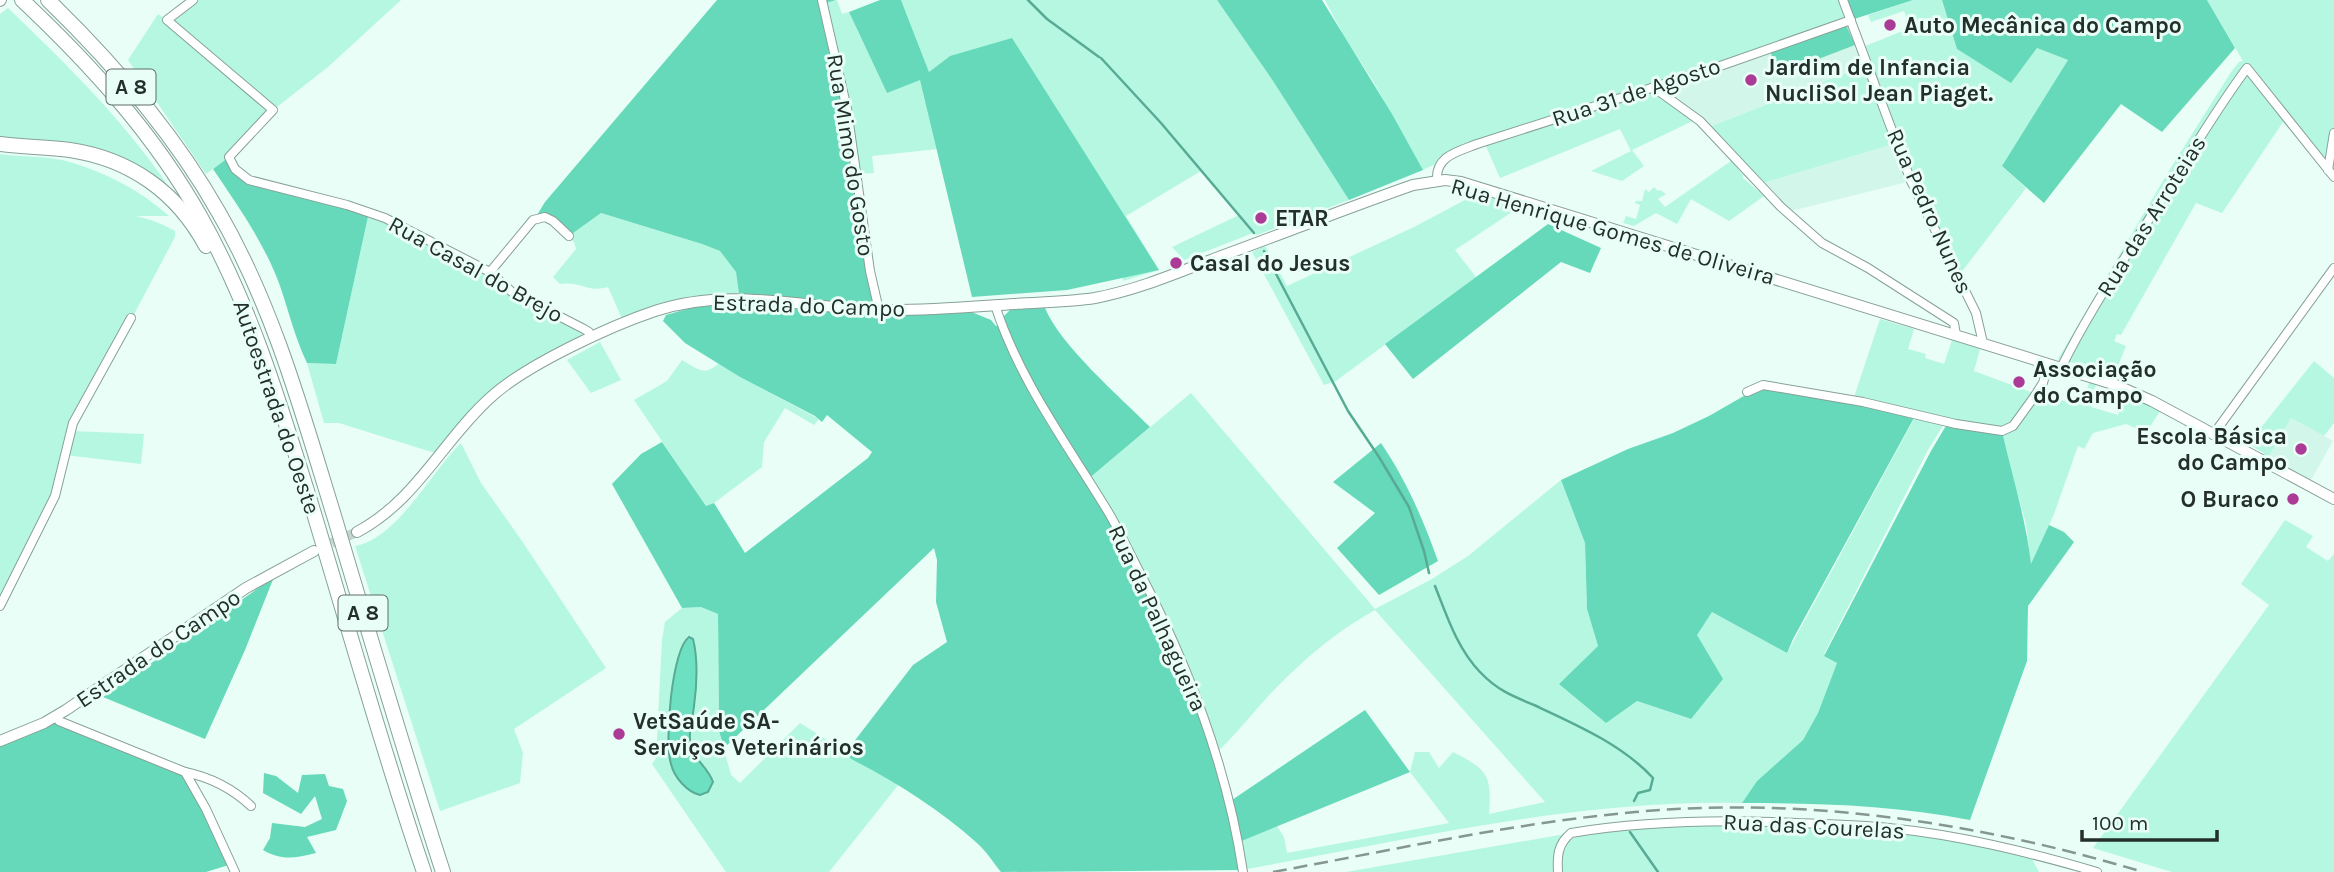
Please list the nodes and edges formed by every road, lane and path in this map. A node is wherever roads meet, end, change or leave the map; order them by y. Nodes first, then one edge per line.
1 (22, 0) edge
2 (48, 0) edge
3 (56, 0) edge
4 (192, 0) edge
5 (822, 0) edge
6 (1843, 0) edge
7 (1851, 19) junction
8 (76, 28) junction
9 (1653, 87) junction
10 (2334, 133) edge
11 (0, 144) edge
12 (2331, 174) edge
13 (1437, 181) junction
14 (569, 236) dead end
15 (2334, 268) edge
16 (490, 272) junction
17 (995, 305) junction
18 (923, 309) joint
19 (879, 310) junction
20 (249, 315) junction
21 (131, 318) dead end
22 (1956, 335) junction
23 (591, 338) junction
24 (1983, 343) junction
25 (2048, 363) junction
26 (2062, 368) junction
27 (1747, 392) dead end
28 (2213, 435) junction
29 (2334, 499) edge
30 (357, 532) tunnel mouth
31 (314, 551) tunnel mouth
32 (0, 606) edge
33 (55, 717) junction
34 (0, 741) edge
35 (185, 772) junction
36 (251, 806) dead end
37 (234, 872) edge
38 (424, 872) edge
39 (443, 872) edge
40 (1243, 872) edge
41 (1558, 872) edge
42 (2097, 872) edge

1 - 20 highway, Autoestrada do Oeste / A 8
2 - 8 highway, Autoestrada do Oeste / A 8
3 - 8 highway
4 - 16 street, Rua Casal do Brejo
5 - 19 street, Rua Mimo do Gosto
6 - 7 street, Rua Pedro Nunes
7 - 9 street, Rua 31 de Agosto
7 - 24 street, Rua Pedro Nunes
8 - 39 highway, Autoestrada do Oeste / A 8
9 - 13 street, Rua 31 de Agosto
9 - 22 street
10 - 12 street
11 - 20 highway
12 - 26 street, Rua das Arroteias
13 - 17 street, Rua Henrique Gomes de Oliveira
13 - 22 street, Rua Henrique Gomes de Oliveira
14 - 16 street
15 - 28 street
16 - 23 street, Rua Casal do Brejo
17 - 18 street, Rua Henrique Gomes de Oliveira
17 - 40 street, Rua da Palhagueira
18 - 19 street, Estrada do Campo
19 - 23 street, Estrada do Campo
20 - 38 highway, Autoestrada do Oeste / A 8
21 - 32 street
22 - 24 street, Rua Henrique Gomes de Oliveira
23 - 30 street, Estrada do Campo
24 - 25 street, Rua Henrique Gomes de Oliveira
25 - 26 street, Rua Henrique Gomes de Oliveira
25 - 27 street
26 - 28 street, Rua Henrique Gomes de Oliveira
28 - 29 street, Rua Henrique Gomes de Oliveira
31 - 33 street, Estrada do Campo
33 - 34 street, Estrada do Campo
33 - 35 street
35 - 36 street
35 - 37 street
41 - 42 street, Rua das Courelas

